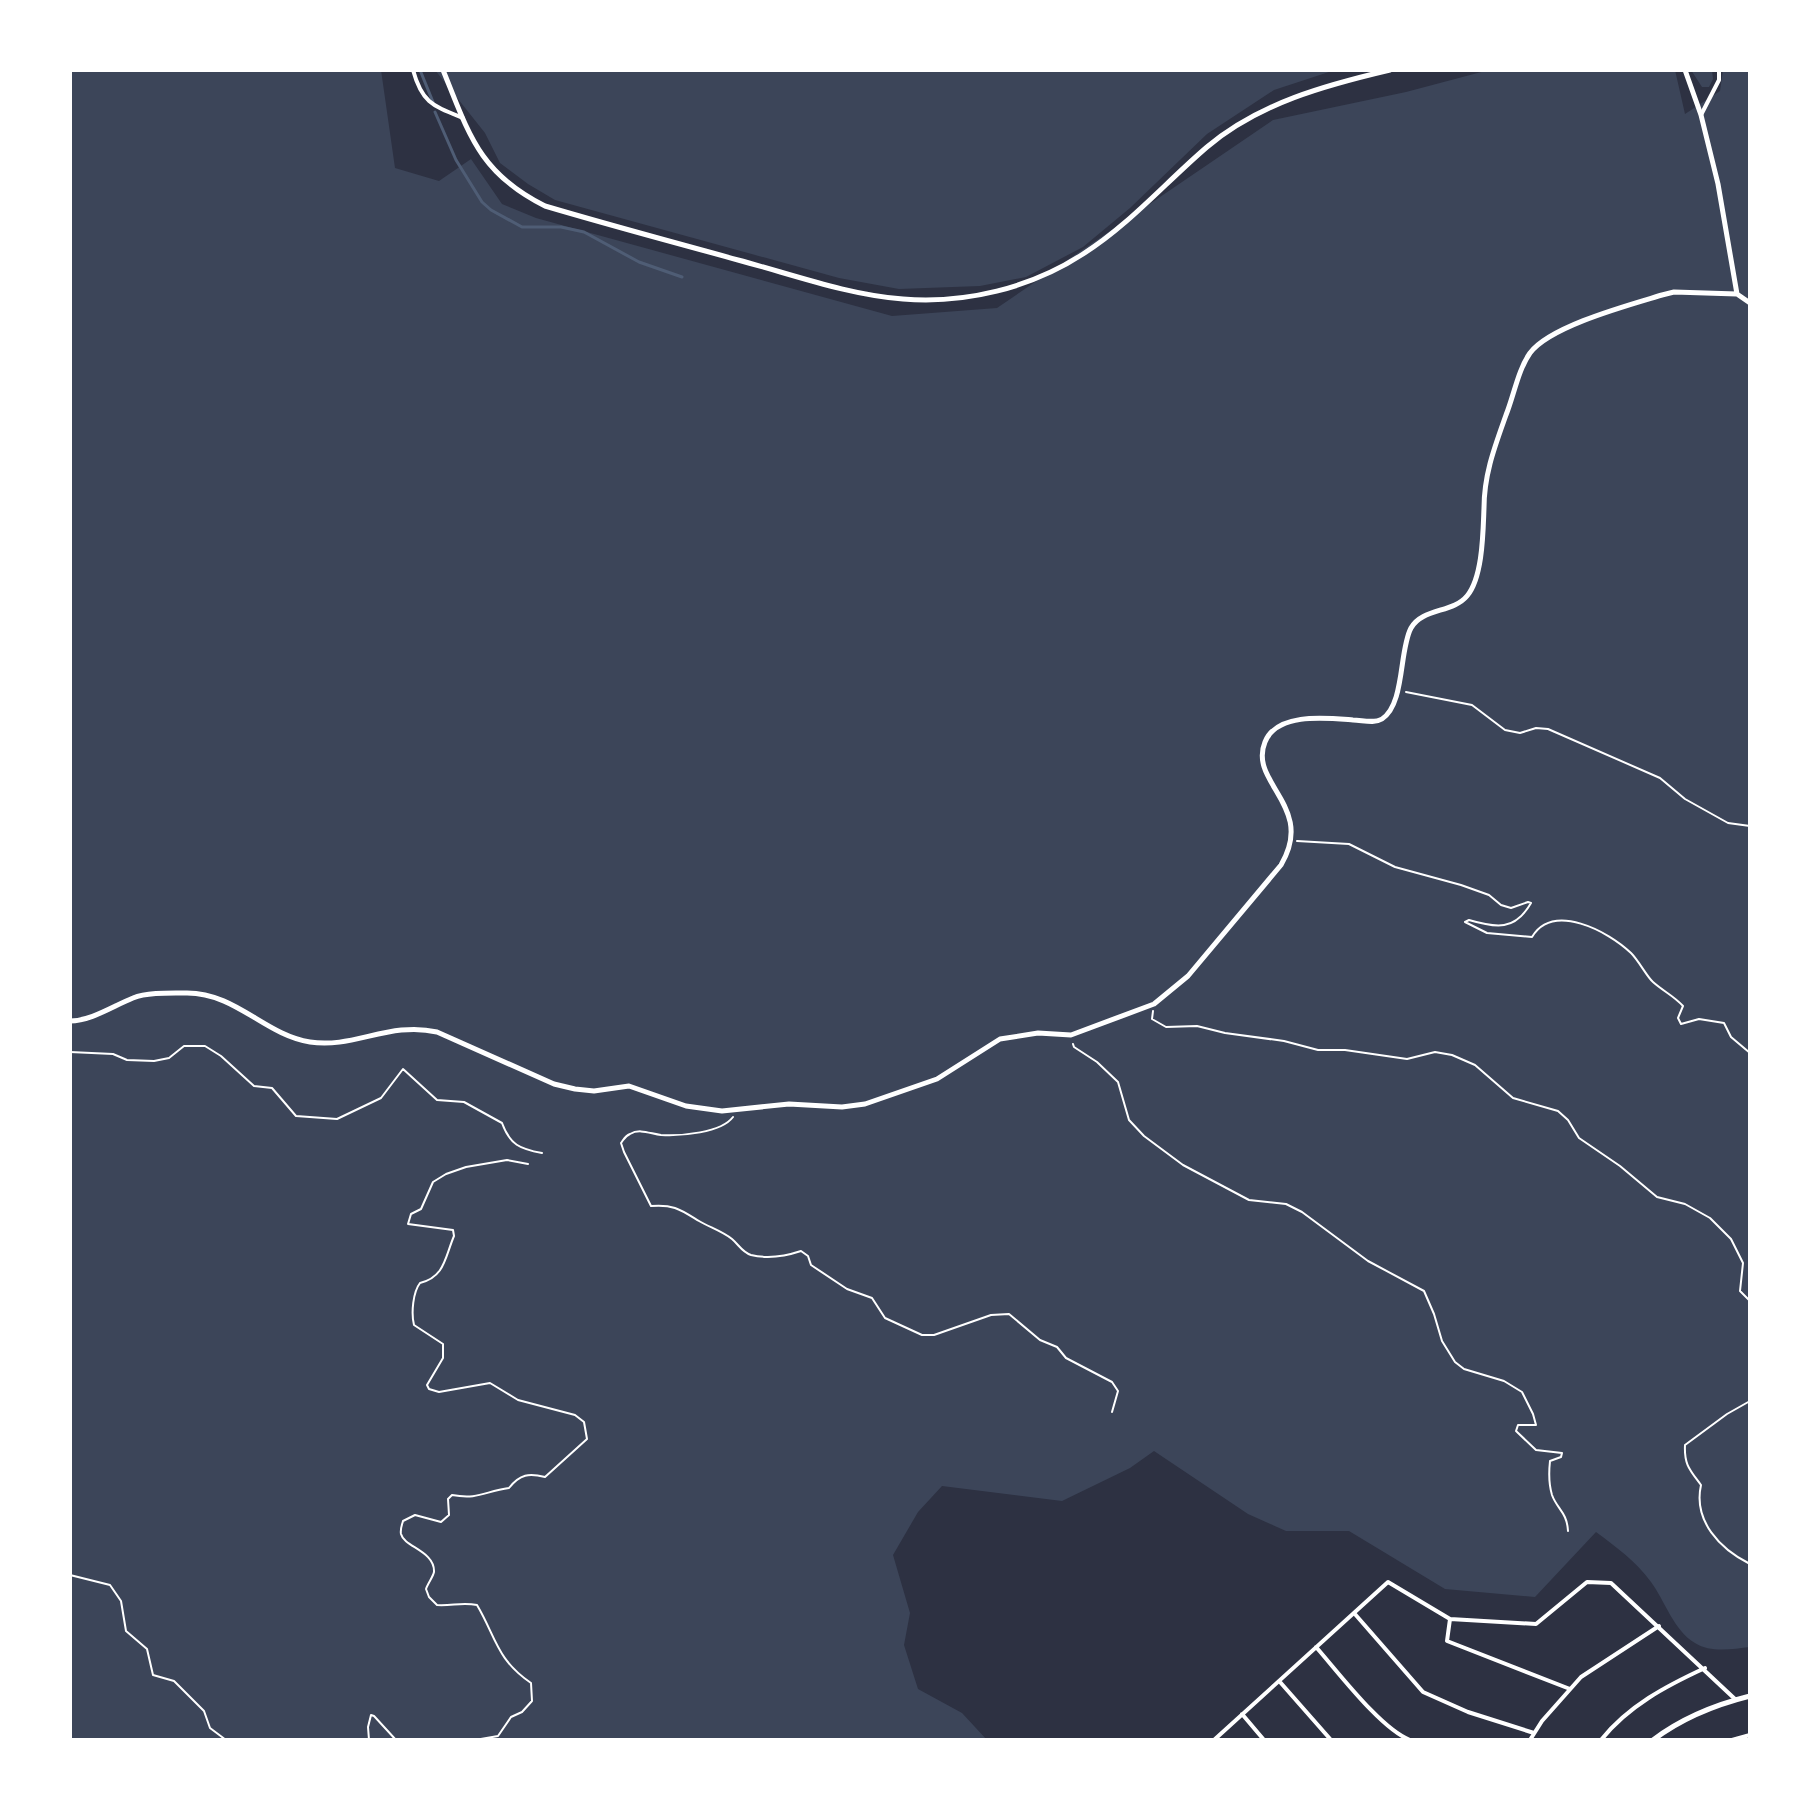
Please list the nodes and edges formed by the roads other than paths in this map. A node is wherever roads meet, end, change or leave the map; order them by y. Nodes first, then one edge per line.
1 (413, 70) edge
2 (443, 70) edge
3 (1390, 70) edge
4 (1685, 70) edge
5 (1719, 70) edge
6 (1701, 115) junction
7 (463, 118) junction
8 (1737, 294) junction
9 (1750, 303) edge
10 (70, 1021) edge
11 (1354, 1613) junction
12 (1450, 1619) junction
13 (1659, 1626) junction
14 (1316, 1647) junction
15 (1705, 1668) junction
16 (1279, 1681) junction
17 (1570, 1689) junction
18 (1750, 1696) edge
19 (1736, 1700) junction
20 (1242, 1714) junction
21 (1534, 1733) junction
22 (1750, 1735) edge
23 (1214, 1740) edge
24 (1264, 1740) edge
25 (1331, 1740) edge
26 (1410, 1740) edge
27 (1530, 1740) edge
28 (1601, 1740) edge
29 (1653, 1740) edge
30 (1732, 1740) edge

1 - 7 street
2 - 7 street
3 - 7 street
4 - 6 street
5 - 6 street
6 - 8 street
8 - 9 street
8 - 10 street
11 - 12 street
11 - 14 street
11 - 21 street
12 - 13 street
12 - 17 street
13 - 15 street
13 - 17 street
14 - 16 street
14 - 26 street
15 - 19 street
15 - 28 street
16 - 20 street
16 - 25 street
17 - 21 street
18 - 19 street
19 - 29 street
20 - 23 street
20 - 24 street
21 - 27 street
22 - 30 street

